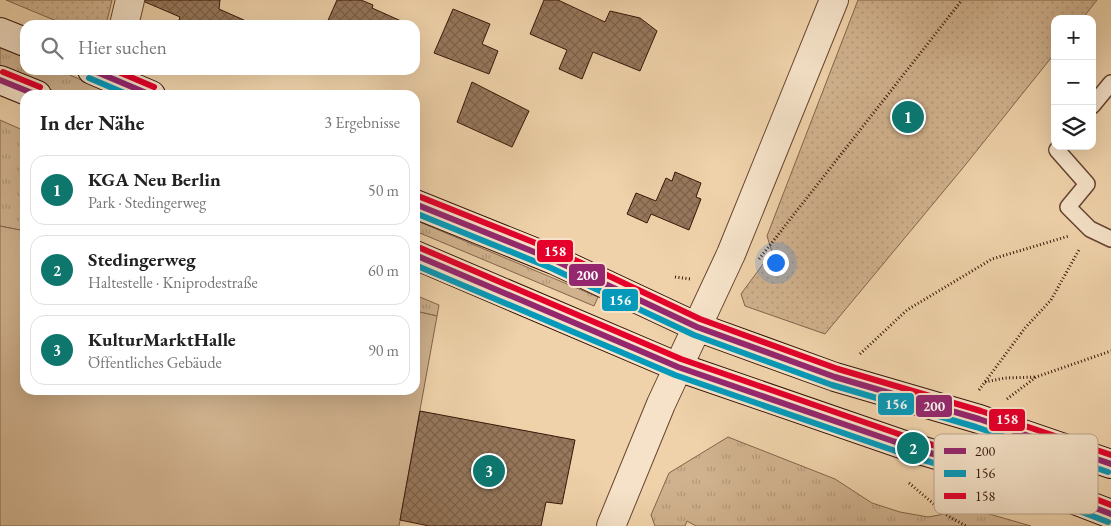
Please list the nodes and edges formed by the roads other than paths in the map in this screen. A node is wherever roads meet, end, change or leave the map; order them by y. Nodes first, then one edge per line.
1 (130, 0) edge
2 (834, 0) edge
3 (125, 20) edge
4 (0, 32) edge
5 (20, 40) edge
6 (110, 75) edge
7 (0, 80) edge
8 (1111, 83) edge
9 (25, 90) edge
10 (141, 90) edge
11 (1093, 105) edge
12 (1057, 150) edge
13 (420, 206) edge
14 (1111, 240) edge
15 (420, 257) edge
16 (697, 327) junction
17 (678, 367) junction
18 (1023, 434) edge
19 (934, 454) edge
20 (1098, 460) edge
21 (1111, 464) edge
22 (1098, 509) edge
23 (1111, 514) edge
24 (611, 526) edge

1 - 3 main road
2 - 16 main road
4 - 5 main road
6 - 10 main road
7 - 9 main road
8 - 11 lane
12 - 14 lane
13 - 16 main road
15 - 17 main road
16 - 17 main road
16 - 18 main road
17 - 19 main road
17 - 24 main road
20 - 21 main road
22 - 23 main road

